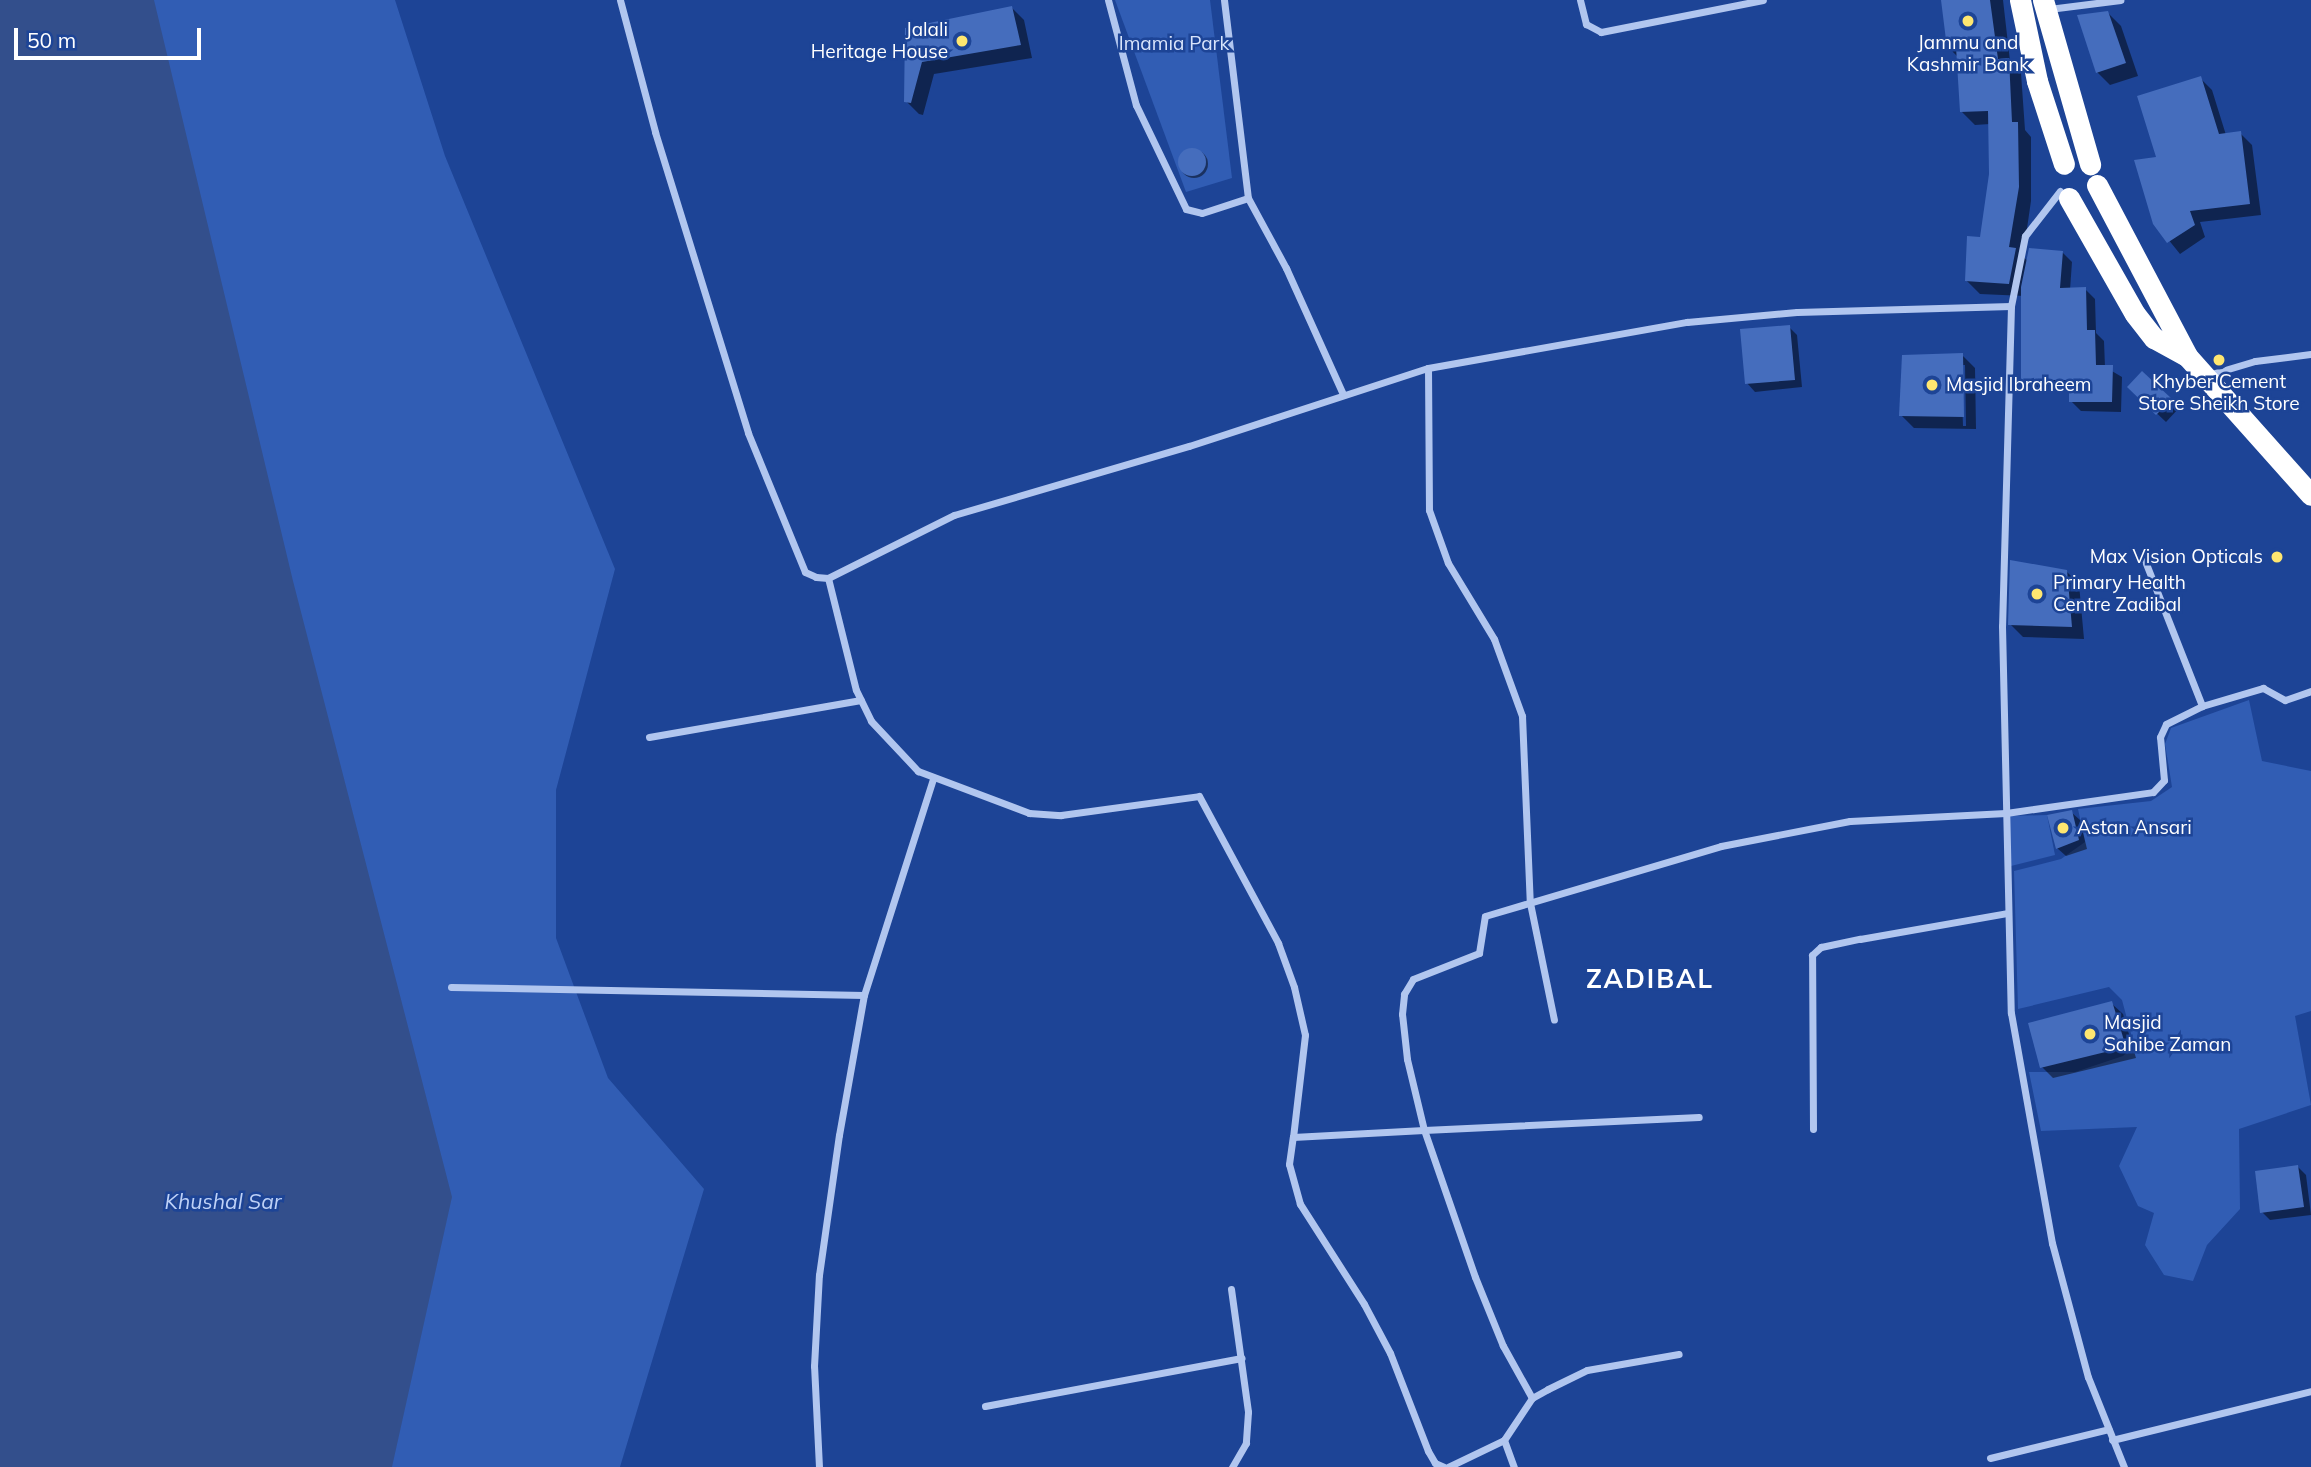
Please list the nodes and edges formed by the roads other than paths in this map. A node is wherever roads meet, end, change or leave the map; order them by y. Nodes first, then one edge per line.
1 (621, 0) edge
2 (1108, 0) edge
3 (1224, 0) edge
4 (1580, 0) edge
5 (1763, 0) edge
6 (2020, 0) edge
7 (2120, 0) edge
8 (2044, 5) edge
9 (2064, 164) junction
10 (2090, 164) junction
11 (2097, 185) junction
12 (2064, 195) junction
13 (1248, 198) junction
14 (2011, 306) junction
15 (2311, 355) edge
16 (2186, 356) junction
17 (1428, 368) junction
18 (2204, 377) junction
19 (1343, 394) junction
20 (2311, 495) edge
21 (2145, 561) dead end
22 (828, 578) junction
23 (2311, 691) edge
24 (861, 700) junction
25 (2202, 706) junction
26 (649, 737) dead end
27 (933, 779) junction
28 (2006, 813) junction
29 (1530, 903) junction
30 (2007, 914) junction
31 (451, 987) dead end
32 (864, 995) junction
33 (1554, 1020) dead end
34 (1699, 1117) dead end
35 (1813, 1129) dead end
36 (1424, 1130) junction
37 (1293, 1137) junction
38 (1231, 1289) dead end
39 (1679, 1354) dead end
40 (1242, 1358) junction
41 (2311, 1391) edge
42 (1532, 1398) junction
43 (985, 1406) dead end
44 (2109, 1429) junction
45 (1504, 1440) junction
46 (2112, 1440) junction
47 (1990, 1458) dead end
48 (819, 1467) edge
49 (1232, 1467) edge
50 (1446, 1467) edge
51 (1514, 1467) edge
52 (2124, 1467) edge

1 - 22 street
2 - 13 street
3 - 13 street
4 - 5 street
6 - 9 highway
7 - 8 street
8 - 10 highway
9 - 10 highway
9 - 12 highway
10 - 11 highway
11 - 12 highway
11 - 16 highway
12 - 14 street
12 - 16 highway
13 - 19 street
14 - 17 street
14 - 28 street
15 - 18 street
16 - 18 highway
17 - 19 street
17 - 29 street
18 - 20 highway
19 - 22 street
21 - 25 street
22 - 24 street
23 - 25 street
24 - 26 street
24 - 27 street
25 - 28 street
27 - 32 street
27 - 37 street
28 - 29 street
28 - 30 street
29 - 33 street
29 - 36 street
30 - 35 street
30 - 44 street
31 - 32 street
32 - 48 street
34 - 36 street
36 - 37 street
36 - 42 street
37 - 50 street
38 - 40 street
39 - 42 street
40 - 43 street
40 - 49 street
41 - 46 street
42 - 45 street
44 - 46 street
44 - 47 street
45 - 50 street
45 - 51 street
46 - 52 street

